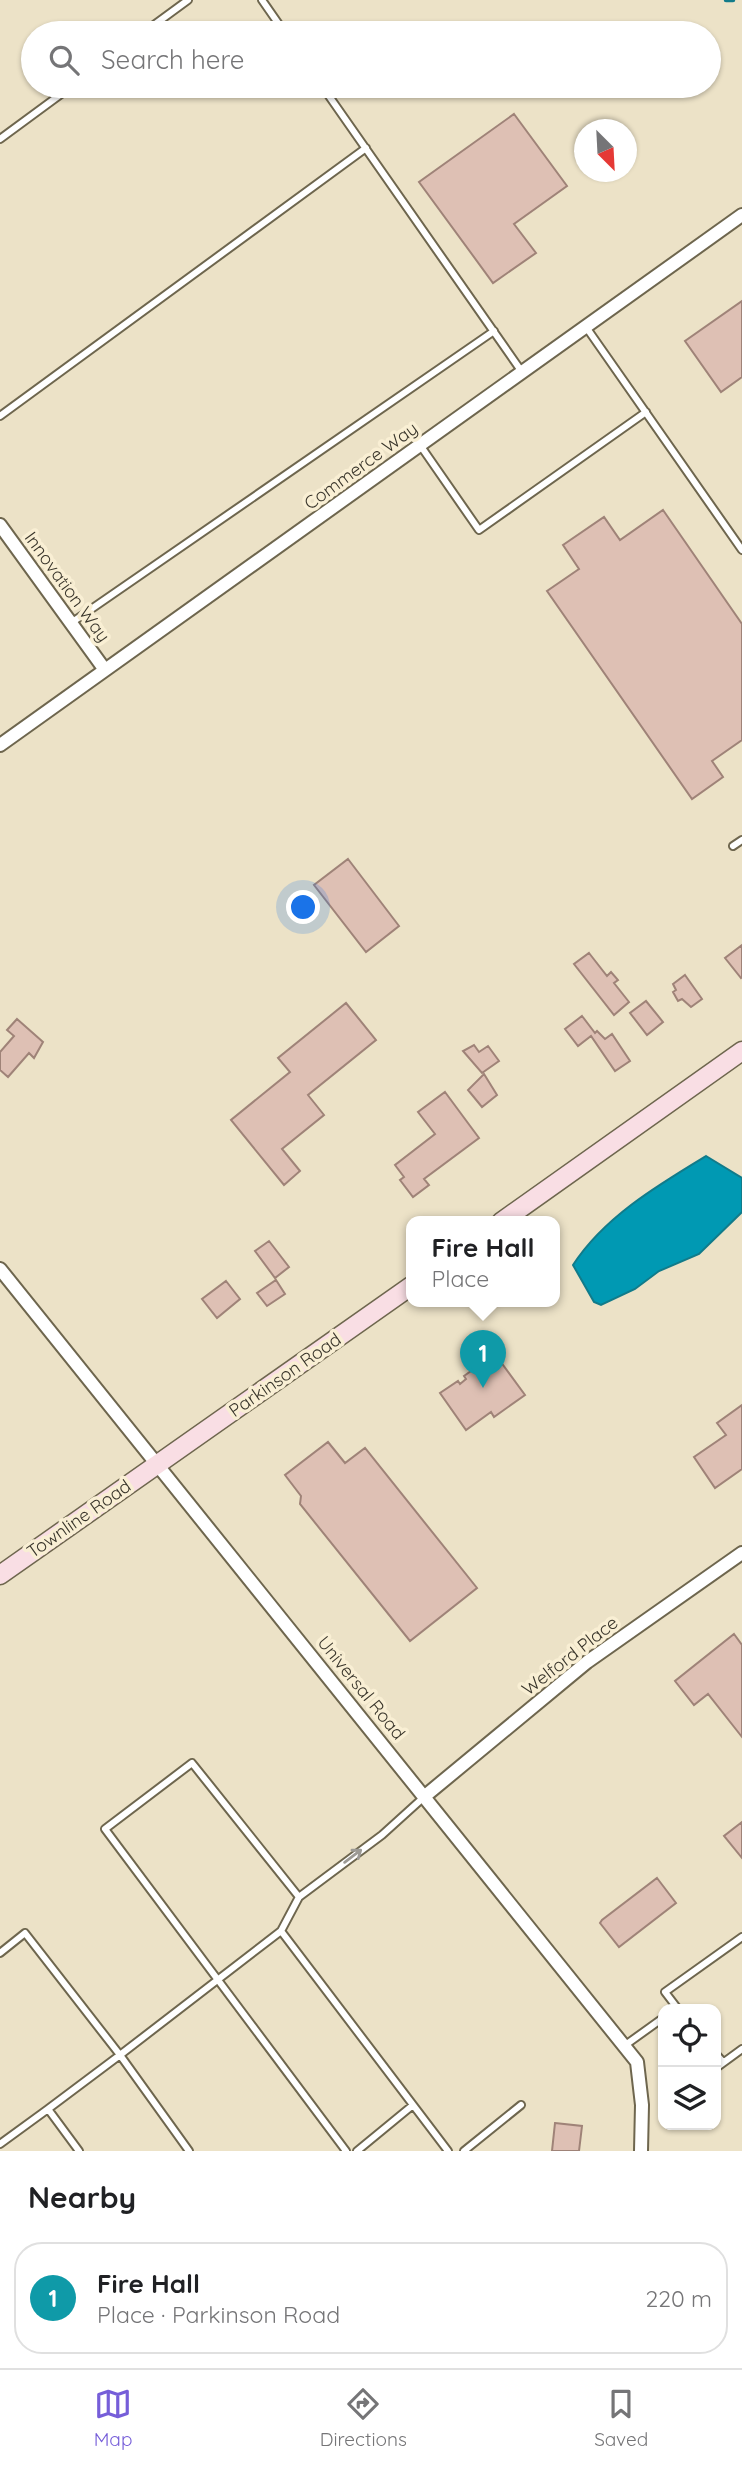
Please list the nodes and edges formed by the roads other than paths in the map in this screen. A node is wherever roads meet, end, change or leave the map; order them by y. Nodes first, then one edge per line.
1 (188, 0) edge
2 (262, 0) edge
3 (159, 21) edge
4 (277, 21) edge
5 (56, 98) edge
6 (331, 98) edge
7 (0, 139) edge
8 (366, 148) junction
9 (742, 215) edge
10 (586, 327) junction
11 (494, 331) junction
12 (522, 372) junction
13 (646, 412) junction
14 (0, 416) edge
15 (420, 445) junction
16 (0, 525) edge
17 (742, 550) edge
18 (71, 623) junction
19 (105, 670) junction
20 (0, 745) edge
21 (742, 840) edge
22 (733, 846) dead end
23 (742, 1051) edge
24 (509, 1216) edge
25 (0, 1269) edge
26 (406, 1290) edge
27 (158, 1464) junction
28 (742, 1553) edge
29 (0, 1575) edge
30 (425, 1796) junction
31 (299, 1897) junction
32 (281, 1931) junction
33 (742, 1937) edge
34 (0, 1953) edge
35 (217, 1982) junction
36 (673, 2004) edge
37 (658, 2022) edge
38 (624, 2046) junction
39 (742, 2049) edge
40 (120, 2055) junction
41 (721, 2059) edge
42 (723, 2062) junction
43 (717, 2067) edge
44 (413, 2105) junction
45 (521, 2105) dead end
46 (48, 2109) junction
47 (0, 2144) edge
48 (79, 2151) edge
49 (189, 2151) edge
50 (346, 2151) edge
51 (357, 2151) edge
52 (447, 2151) edge
53 (464, 2151) edge
54 (641, 2151) edge

1 - 3 lane
2 - 4 lane
5 - 7 lane
6 - 8 lane
8 - 11 lane
8 - 14 lane
9 - 10 street, Commerce Way
10 - 12 street, Commerce Way
10 - 13 lane
11 - 12 lane
11 - 18 lane
12 - 15 street, Commerce Way
13 - 15 lane
13 - 17 lane
15 - 19 street, Commerce Way
16 - 18 street, Innovation Way
18 - 19 street, Innovation Way
19 - 20 street, Commerce Way
21 - 22 lane
23 - 24 main road
25 - 27 street, Universal Road
26 - 27 main road, Parkinson Road
27 - 29 main road, Townline Road
27 - 30 street, Universal Road
28 - 30 street, Welford Place
31 -> 30 lane
30 - 38 street, Universal Road
31 - 32 lane
31 - 35 lane
32 - 35 lane
32 - 44 lane
33 - 36 lane
34 - 40 lane
35 - 40 lane
35 - 50 lane
37 - 38 lane
38 - 54 street, Universal Road
39 - 42 lane
40 - 46 lane
40 - 49 lane
41 - 42 lane
42 - 43 lane
44 - 51 lane
44 - 52 lane
45 - 53 lane
46 - 47 lane
46 - 48 lane

